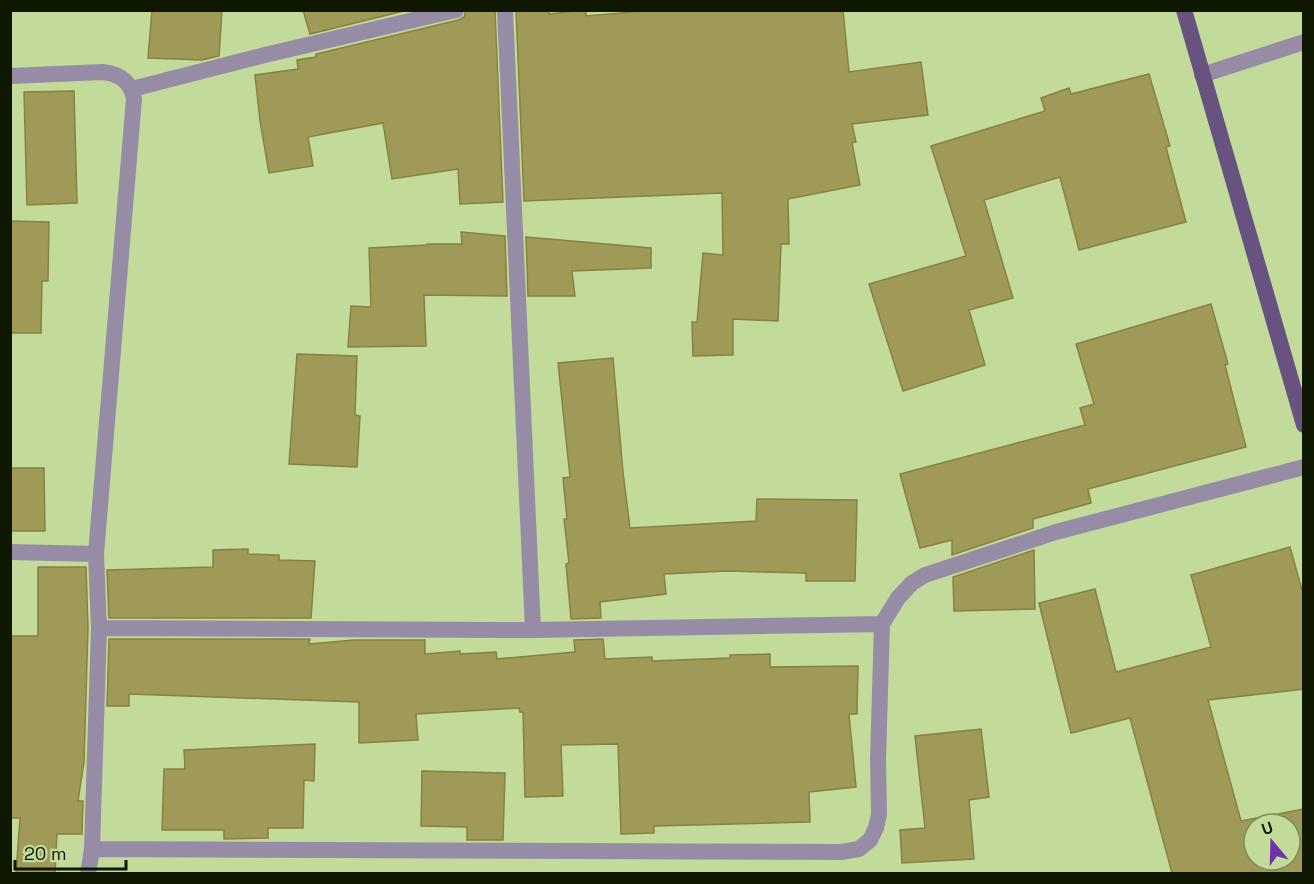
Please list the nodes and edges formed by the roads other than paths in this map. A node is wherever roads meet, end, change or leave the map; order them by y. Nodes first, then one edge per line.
1 (456, 10) edge
2 (506, 10) edge
3 (1184, 10) edge
4 (1304, 42) edge
5 (1202, 75) junction
6 (10, 76) edge
7 (132, 89) junction
8 (1304, 425) edge
9 (1304, 467) edge
10 (10, 552) edge
11 (96, 554) junction
12 (882, 624) junction
13 (99, 628) junction
14 (533, 630) junction
15 (92, 849) junction
16 (88, 873) edge

1 - 7 street
2 - 14 street
3 - 5 main road
4 - 5 street
5 - 8 main road
6 - 7 street
7 - 11 street
9 - 12 street
10 - 11 street
11 - 13 street
12 - 14 street
12 - 15 street
13 - 14 street
13 - 15 street
15 - 16 street

